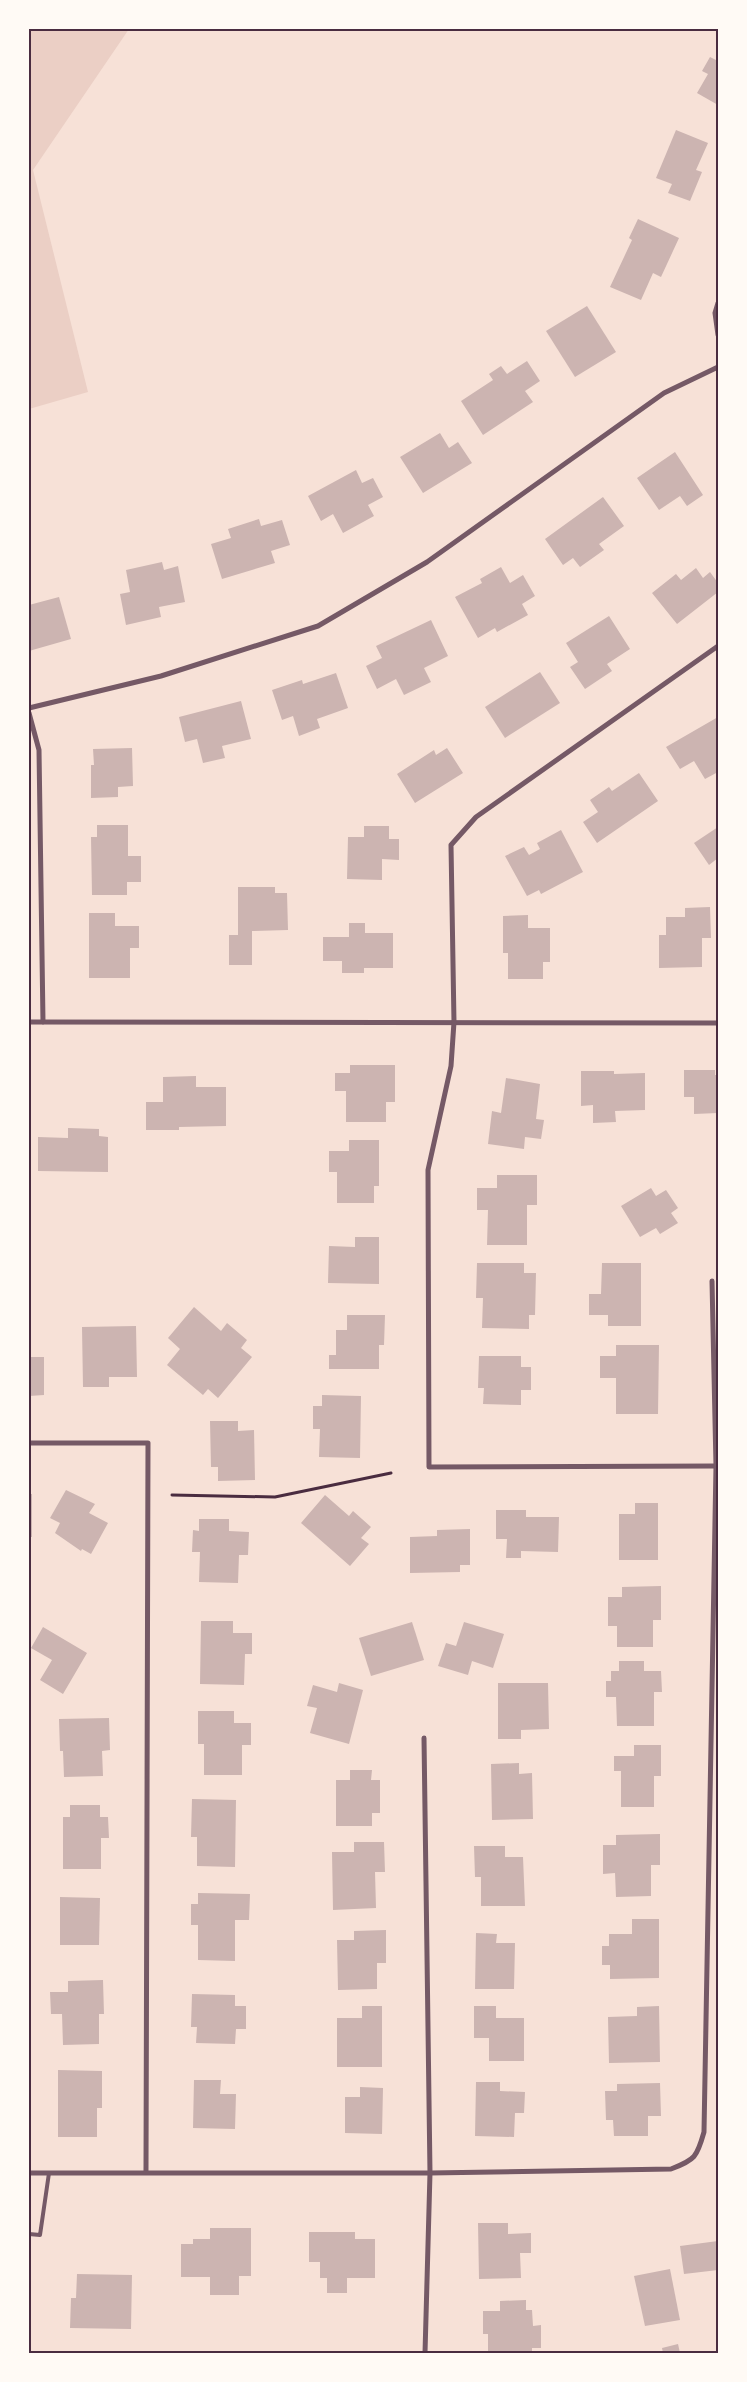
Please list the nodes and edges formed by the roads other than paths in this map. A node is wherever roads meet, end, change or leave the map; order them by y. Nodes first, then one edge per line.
1 (718, 304) edge
2 (718, 335) edge
3 (718, 368) edge
4 (718, 646) edge
5 (29, 708) edge
6 (29, 713) edge
7 (29, 1022) edge
8 (43, 1022) junction
9 (454, 1022) junction
10 (718, 1023) edge
11 (712, 1281) dead end
12 (29, 1443) edge
13 (716, 1466) junction
14 (424, 1738) dead end
15 (146, 2172) junction
16 (29, 2173) edge
17 (49, 2173) junction
18 (430, 2173) junction
19 (29, 2234) edge
20 (425, 2353) edge

1 - 2 street
3 - 5 street
4 - 9 street
6 - 8 street
7 - 8 street
8 - 9 street
9 - 10 street
9 - 13 street
11 - 13 street
12 - 15 street
13 - 18 street
14 - 18 street
15 - 17 street
15 - 18 street
16 - 17 street
17 - 19 lane
18 - 20 street

